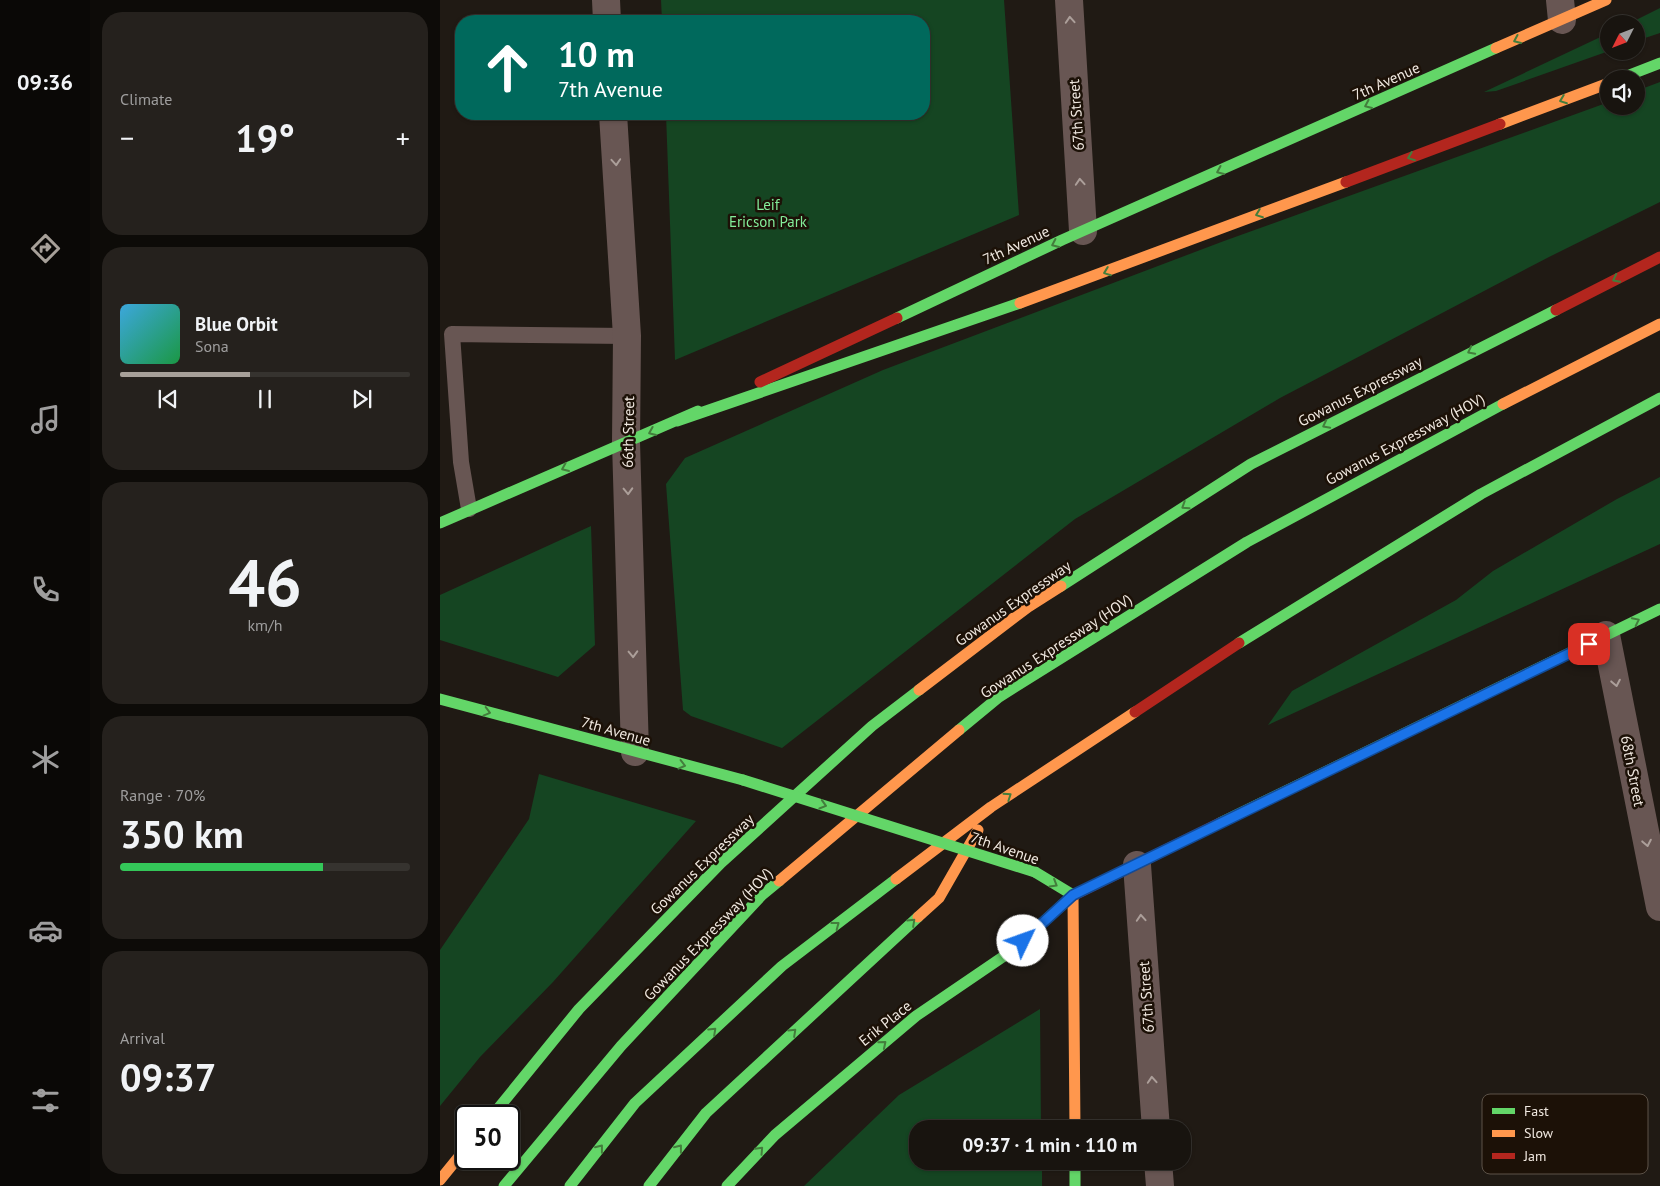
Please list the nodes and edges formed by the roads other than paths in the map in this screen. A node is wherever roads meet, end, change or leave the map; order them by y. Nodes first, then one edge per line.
1 (606, 0) edge
2 (1069, 0) edge
3 (1606, 0) edge
4 (1561, 10) edge
5 (607, 15) edge
6 (1660, 64) edge
7 (1644, 70) edge
8 (1600, 86) edge
9 (613, 120) edge
10 (1083, 231) junction
11 (1660, 257) edge
12 (1660, 324) edge
13 (627, 336) junction
14 (1660, 398) edge
15 (677, 421) junction
16 (626, 442) junction
17 (469, 509) junction
18 (440, 522) edge
19 (1660, 609) edge
20 (1606, 635) junction
21 (440, 699) edge
22 (635, 752) junction
23 (991, 807) junction
24 (1136, 864) junction
25 (1073, 895) junction
26 (1660, 907) edge
27 (501, 1105) edge
28 (1075, 1120) edge
29 (1155, 1120) edge
30 (455, 1162) edge
31 (1075, 1170) edge
32 (1159, 1170) edge
33 (440, 1180) edge
34 (504, 1186) edge
35 (570, 1186) edge
36 (649, 1186) edge
37 (727, 1186) edge
38 (1075, 1186) edge
39 (1160, 1186) edge

1 - 5 street
10 -> 2 street, 67th Street
3 - 4 main road, 7th Avenue
4 -> 10 main road, 7th Avenue
6 - 7 main road
8 -> 15 main road
9 -> 13 street, 66th Street
10 -> 15 main road, 7th Avenue
11 -> 27 main road, Gowanus Expressway
12 - 34 main road, Gowanus Expressway (HOV)
13 - 16 street, 66th Street
13 - 17 lane
23 -> 14 main road
15 -> 16 main road, 7th Avenue
16 -> 17 main road, 7th Avenue
16 -> 22 street, 66th Street
17 - 18 main road, 7th Avenue
20 -> 19 main road
20 - 24 main road
20 -> 26 street, 68th Street
21 -> 22 main road, 7th Avenue
22 -> 25 main road, 7th Avenue, bridge
35 -> 23 main road
36 -> 23 main road
24 - 25 main road
29 -> 24 street, 67th Street
25 - 28 main road
37 -> 25 main road, Erik Place
30 - 33 main road
31 - 38 main road
32 - 39 street

